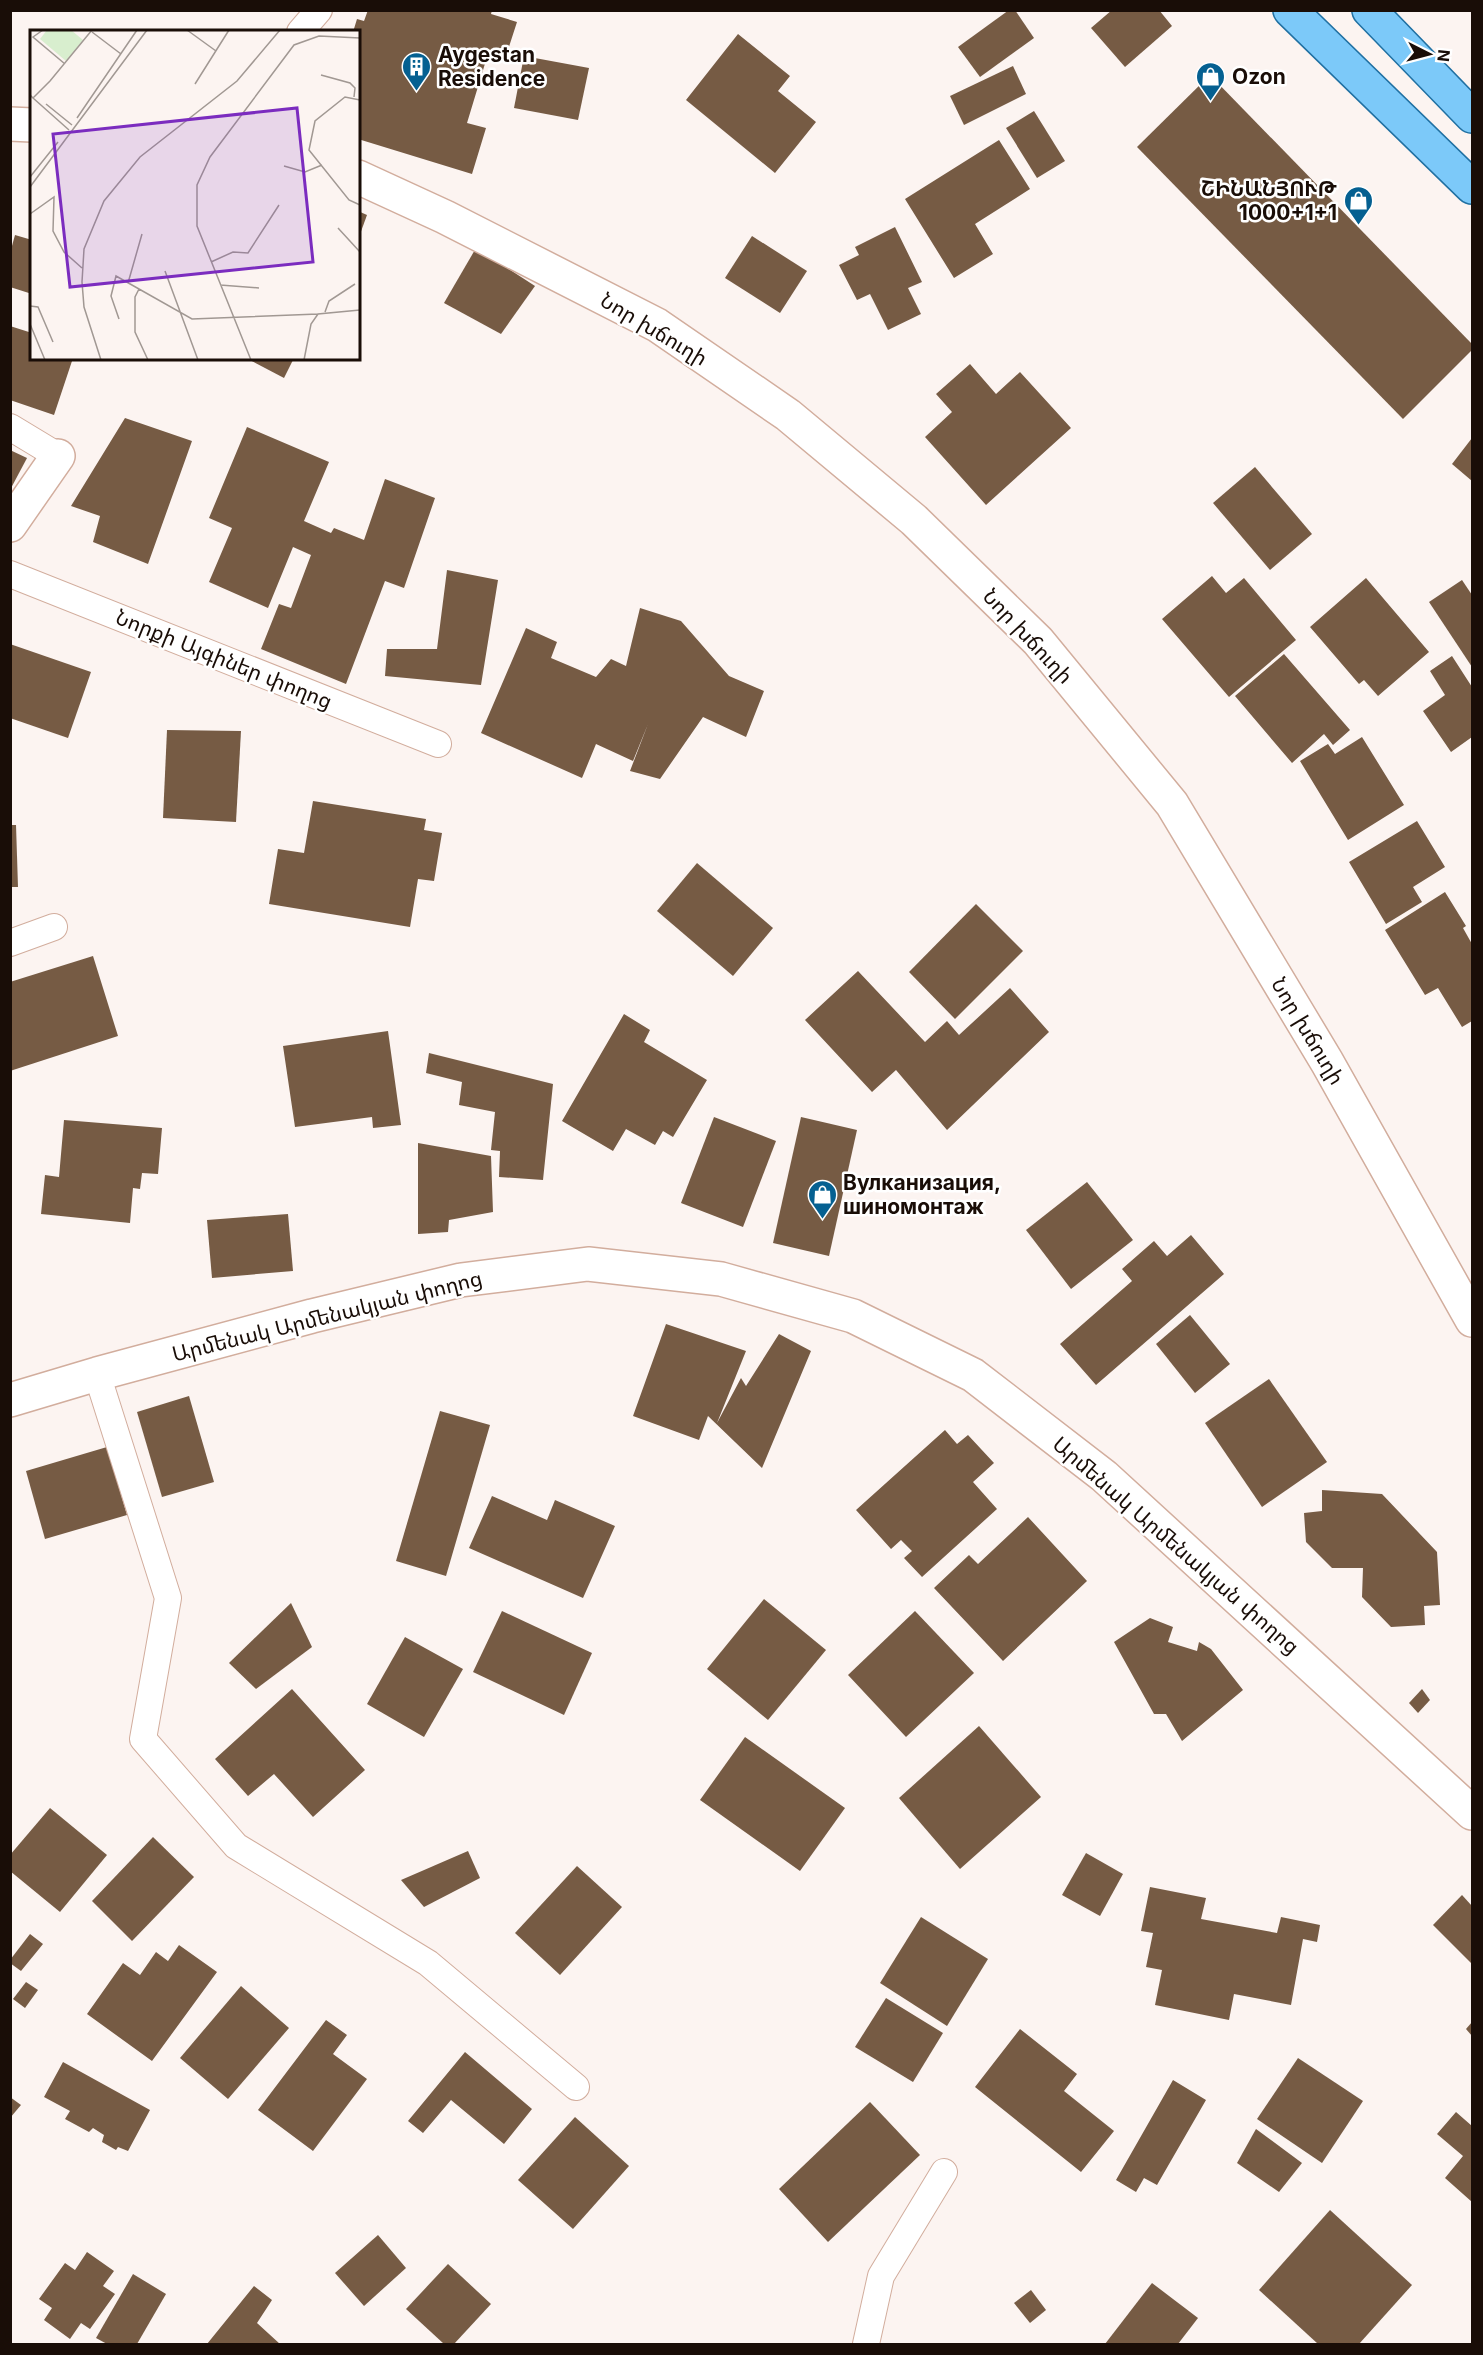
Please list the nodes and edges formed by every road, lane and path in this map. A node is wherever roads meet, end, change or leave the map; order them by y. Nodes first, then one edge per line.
1 (319, 10) edge
2 (1290, 10) edge
3 (1369, 10) edge
4 (302, 30) edge
5 (1473, 116) edge
6 (10, 123) edge
7 (30, 125) edge
8 (360, 178) edge
9 (1473, 187) edge
10 (10, 427) edge
11 (58, 456) joint
12 (10, 525) edge
13 (10, 574) edge
14 (438, 744) dead end
15 (54, 927) dead end
16 (10, 943) edge
17 (1473, 1320) edge
18 (97, 1374) junction
19 (10, 1401) edge
20 (1473, 1813) edge
21 (576, 2087) dead end
22 (944, 2172) dead end
23 (866, 2344) edge

1 - 4 lane
2 - 9 main road
3 - 5 main road
6 - 7 main road
8 - 17 main road, Նոր խճուղի
10 - 11 lane
11 - 12 main road
13 - 14 lane, Նորքի Այգիներ փողոց
15 - 16 lane
18 - 19 main road, Արմենակ Արմենակյան փողոց
18 - 20 main road, Արմենակ Արմենակյան փողոց
18 - 21 lane
22 - 23 lane

